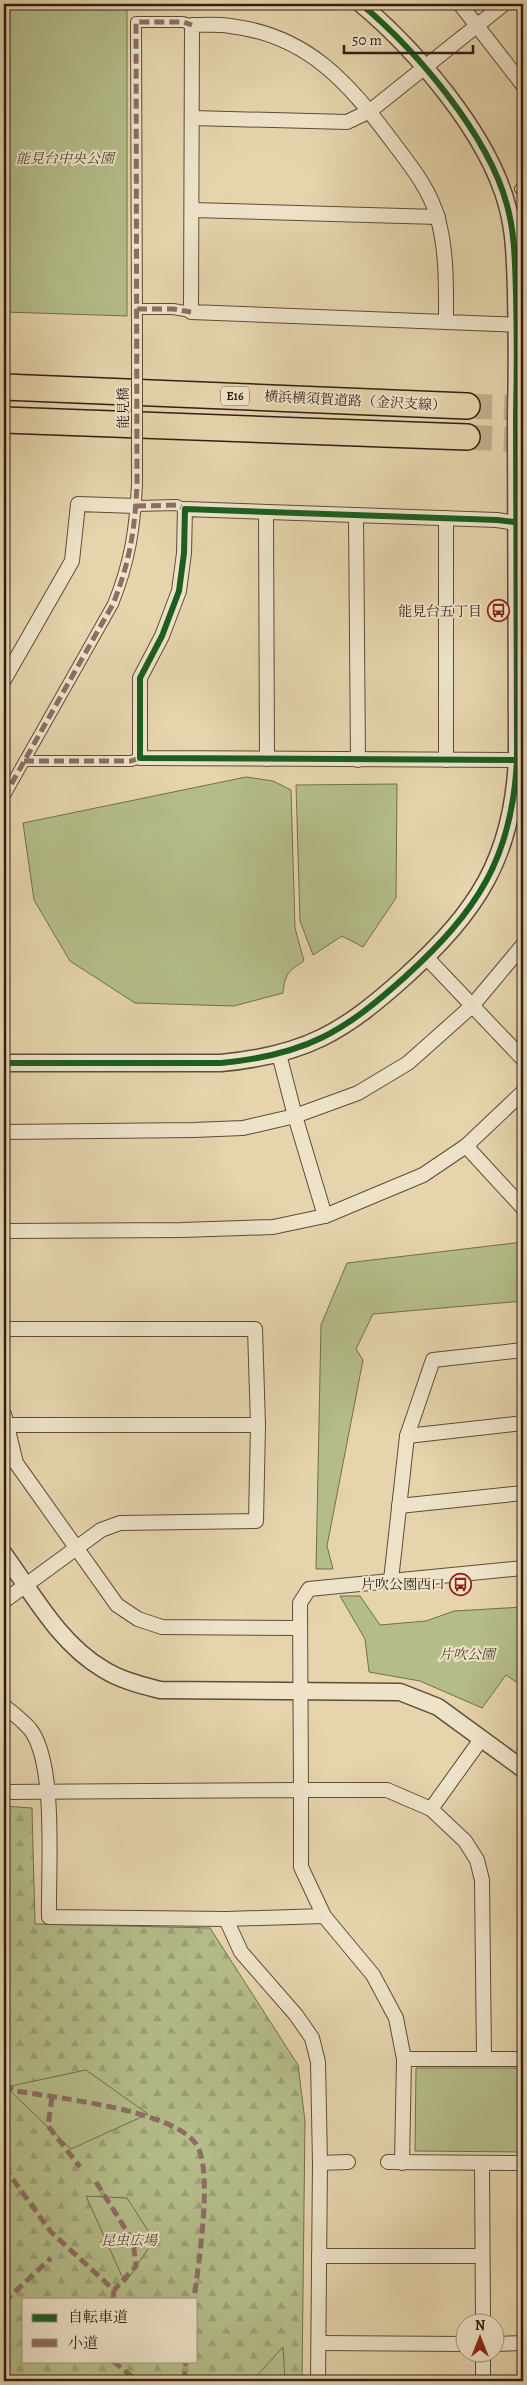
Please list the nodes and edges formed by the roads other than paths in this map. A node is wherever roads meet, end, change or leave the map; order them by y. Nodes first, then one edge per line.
1 (361, 4) edge
2 (460, 4) edge
3 (504, 4) edge
4 (192, 25) junction
5 (478, 25) junction
6 (425, 68) junction
7 (523, 85) edge
8 (370, 111) junction
9 (192, 118) junction
10 (192, 210) junction
11 (438, 218) junction
12 (137, 309) junction
13 (191, 312) junction
14 (446, 321) junction
15 (520, 325) edge
16 (4, 387) edge
17 (467, 401) tunnel mouth
18 (4, 420) edge
19 (466, 437) tunnel mouth
20 (136, 506) junction
21 (185, 509) junction
22 (266, 512) junction
23 (356, 515) junction
24 (446, 518) junction
25 (520, 523) edge
26 (4, 680) edge
27 (140, 758) junction
28 (267, 759) junction
29 (358, 760) junction
30 (446, 760) junction
31 (520, 760) edge
32 (24, 761) junction
33 (4, 797) edge
34 (523, 944) edge
35 (426, 957) junction
36 (472, 1006) junction
37 (279, 1054) junction
38 (523, 1059) edge
39 (4, 1063) edge
40 (523, 1092) edge
41 (295, 1116) junction
42 (4, 1132) edge
43 (466, 1146) junction
44 (523, 1208) edge
45 (325, 1216) junction
46 (4, 1231) edge
47 (4, 1329) edge
48 (523, 1350) edge
49 (5, 1420) edge
50 (523, 1423) edge
51 (258, 1424) junction
52 (407, 1436) junction
53 (523, 1493) edge
54 (399, 1506) junction
55 (77, 1547) junction
56 (4, 1554) edge
57 (523, 1568) edge
58 (391, 1580) junction
59 (26, 1584) junction
60 (4, 1602) edge
61 (298, 1628) junction
62 (300, 1690) junction
63 (4, 1706) edge
64 (482, 1738) junction
65 (523, 1769) edge
66 (301, 1790) junction
67 (48, 1791) junction
68 (4, 1792) edge
69 (431, 1809) junction
70 (324, 1916) junction
71 (226, 1919) junction
72 (484, 2057) junction
73 (404, 2059) junction
74 (523, 2059) edge
75 (348, 2162) dead end
76 (388, 2162) dead end
77 (320, 2163) junction
78 (402, 2163) junction
79 (482, 2163) junction
80 (523, 2163) edge
81 (319, 2256) junction
82 (482, 2256) junction
83 (483, 2312) edge
84 (318, 2343) junction
85 (523, 2343) edge
86 (454, 2344) edge
87 (504, 2344) edge
88 (483, 2362) edge
89 (318, 2381) edge
90 (483, 2381) edge

1 - 6 street
2 - 5 street
3 - 5 street
4 - 8 street
4 - 9 street
4 - 12 street, 能見橋
5 - 6 street
5 - 7 street
6 - 8 street
6 - 15 street
8 - 9 street
8 - 11 street
9 - 10 street
10 - 11 street
10 - 13 street
11 - 14 street
12 - 13 street
12 - 20 street, 能見橋, bridge
13 - 14 street
14 - 15 street
15 - 25 street
16 - 17 highway, 横浜横須賀道路（金沢支線） / E16
18 - 19 highway
20 - 21 street
20 - 26 street
20 - 32 street, 能見橋
21 - 22 street
21 - 27 street
22 - 23 street
22 - 28 street
23 - 24 street
23 - 29 street
24 - 25 street
24 - 30 street
25 - 31 street
27 - 28 street
27 - 32 street
28 - 29 street
29 - 30 street
30 - 31 street
31 - 35 street
32 - 33 street, 能見橋
34 - 36 street
35 - 36 street
35 - 37 street
36 - 38 street
36 - 41 street
37 - 39 street
37 - 41 street
40 - 43 street
41 - 42 street
41 - 45 street
43 - 44 street
43 - 45 street
45 - 46 street
47 - 51 street
48 - 52 street
49 - 51 street
49 - 55 street
50 - 52 street
51 - 55 street
52 - 54 street
53 - 54 street
54 - 58 street
55 - 59 street
55 - 61 street
56 - 59 street
57 - 58 street
58 - 61 street
59 - 60 street
59 - 62 street
61 - 62 street
62 - 64 street
62 - 66 street
63 - 67 street
64 - 65 street
64 - 69 street
66 - 67 street
66 - 69 street
66 - 70 street
67 - 68 street
67 - 71 street
69 - 72 street
70 - 71 street
70 - 73 street
71 - 77 street
72 - 73 street
72 - 74 street
73 - 78 street
75 - 77 street
76 - 78 street
77 - 81 street
78 - 79 street
79 - 80 street
79 - 82 street
81 - 82 street
81 - 84 street
82 - 83 street
84 - 86 street
84 - 89 street
85 - 87 street
88 - 90 street

